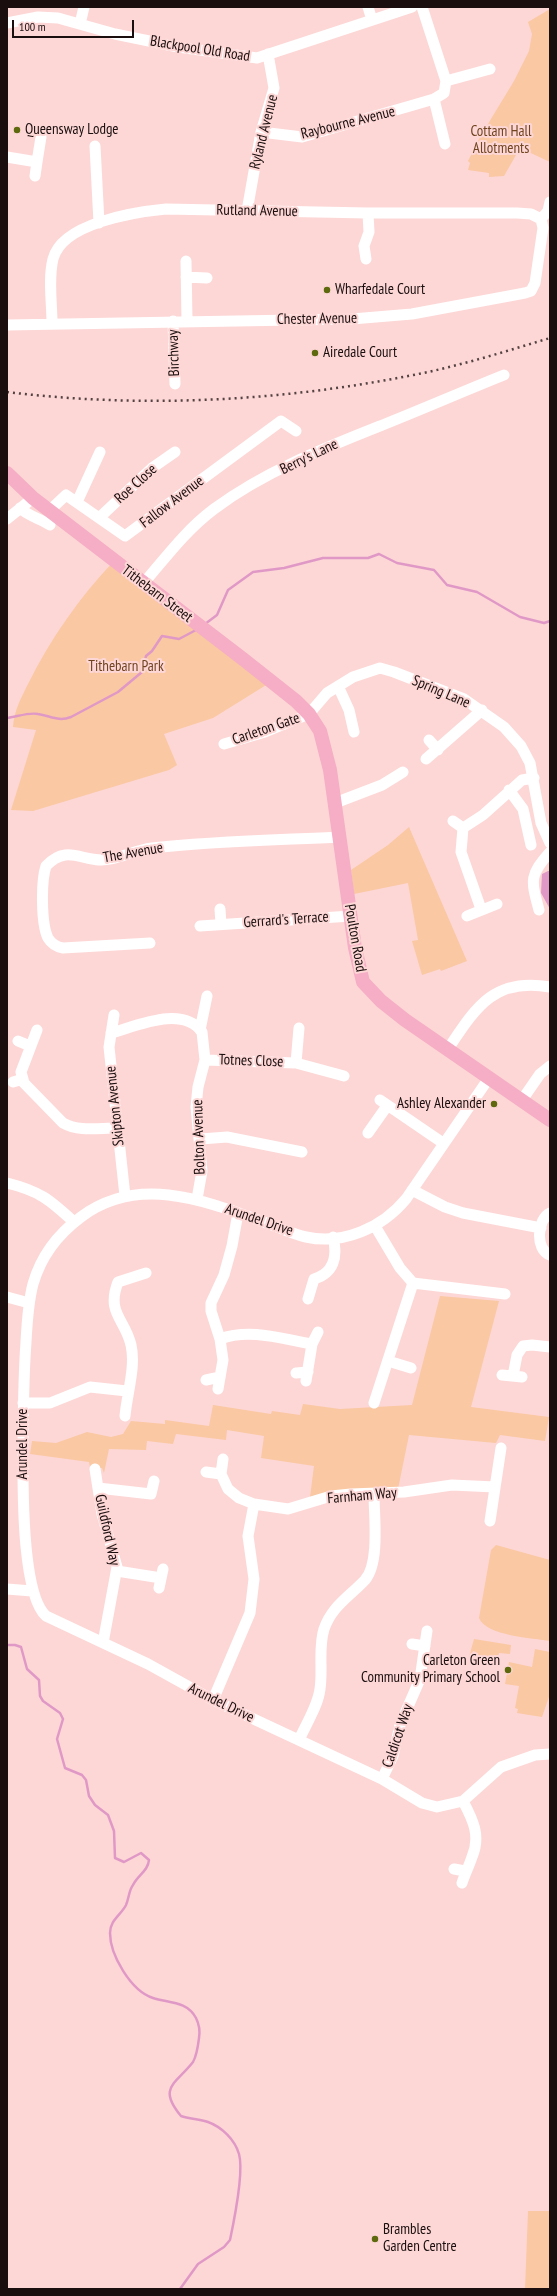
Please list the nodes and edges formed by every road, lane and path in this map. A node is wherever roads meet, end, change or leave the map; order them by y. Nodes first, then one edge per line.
1 (84, 7) edge
2 (368, 7) edge
3 (412, 7) edge
4 (422, 7) edge
5 (372, 20) junction
6 (7, 22) edge
7 (80, 24) junction
8 (268, 54) junction
9 (490, 69) dead end
10 (446, 81) junction
11 (434, 99) junction
12 (261, 132) junction
13 (41, 136) dead end
14 (445, 144) dead end
15 (95, 146) dead end
16 (7, 157) edge
17 (37, 162) junction
18 (35, 176) dead end
19 (550, 202) edge
20 (247, 211) junction
21 (368, 213) junction
22 (541, 219) junction
23 (100, 223) junction
24 (366, 259) dead end
25 (186, 262) dead end
26 (186, 277) junction
27 (207, 278) dead end
28 (173, 321) junction
29 (187, 321) junction
30 (52, 324) junction
31 (7, 325) edge
32 (504, 375) dead end
33 (176, 384) dead end
34 (296, 431) dead end
35 (100, 452) dead end
36 (175, 452) dead end
37 (7, 473) edge
38 (33, 498) junction
39 (77, 502) junction
40 (20, 508) junction
41 (50, 518) junction
42 (99, 518) junction
43 (7, 519) edge
44 (143, 584) junction
45 (338, 686) junction
46 (482, 710) junction
47 (309, 714) junction
48 (354, 732) dead end
49 (429, 740) dead end
50 (224, 744) dead end
51 (438, 750) junction
52 (426, 759) dead end
53 (402, 772) dead end
54 (534, 778) junction
55 (509, 790) junction
56 (335, 803) junction
57 (453, 821) dead end
58 (546, 822) edge
59 (463, 828) junction
60 (340, 837) junction
61 (550, 843) edge
62 (531, 845) dead end
63 (550, 852) edge
64 (496, 904) dead end
65 (220, 909) dead end
66 (481, 909) junction
67 (539, 910) dead end
68 (351, 916) junction
69 (467, 916) dead end
70 (222, 924) junction
71 (200, 926) dead end
72 (150, 943) dead end
73 (550, 987) edge
74 (207, 996) dead end
75 (114, 1015) dead end
76 (299, 1028) dead end
77 (37, 1030) dead end
78 (200, 1030) junction
79 (111, 1033) junction
80 (18, 1041) dead end
81 (30, 1046) junction
82 (448, 1049) junction
83 (205, 1060) junction
84 (296, 1063) junction
85 (550, 1066) edge
86 (344, 1076) dead end
87 (489, 1078) junction
88 (522, 1100) junction
89 (550, 1120) edge
90 (117, 1128) junction
91 (368, 1133) dead end
92 (201, 1139) junction
93 (443, 1143) junction
94 (302, 1152) dead end
95 (7, 1183) edge
96 (412, 1190) junction
97 (125, 1196) junction
98 (197, 1199) junction
99 (238, 1213) junction
100 (550, 1213) edge
101 (74, 1222) junction
102 (375, 1226) junction
103 (541, 1228) junction
104 (333, 1238) junction
105 (550, 1255) edge
106 (146, 1273) dead end
107 (413, 1284) junction
108 (505, 1294) dead end
109 (7, 1297) edge
110 (308, 1299) dead end
111 (28, 1303) junction
112 (318, 1332) dead end
113 (220, 1339) junction
114 (312, 1344) junction
115 (550, 1347) edge
116 (388, 1361) junction
117 (411, 1368) dead end
118 (296, 1374) dead end
119 (513, 1376) dead end
120 (220, 1377) junction
121 (206, 1380) dead end
122 (218, 1389) dead end
123 (127, 1391) junction
124 (23, 1403) junction
125 (374, 1403) dead end
126 (125, 1416) dead end
127 (501, 1448) dead end
128 (223, 1459) dead end
129 (95, 1469) dead end
130 (206, 1472) dead end
131 (221, 1474) junction
132 (154, 1481) dead end
133 (495, 1487) junction
134 (98, 1488) junction
135 (374, 1494) junction
136 (254, 1504) junction
137 (490, 1521) dead end
138 (117, 1571) junction
139 (161, 1578) dead end
140 (7, 1589) edge
141 (32, 1591) junction
142 (427, 1632) dead end
143 (103, 1643) junction
144 (412, 1644) dead end
145 (425, 1646) junction
146 (213, 1700) junction
147 (299, 1740) junction
148 (550, 1754) edge
149 (382, 1779) junction
150 (463, 1801) junction
151 (462, 1883) dead end

1 - 7 street
2 - 5 street
3 - 5 street, Blackpool Old Road
4 - 10 street
5 - 8 street, Blackpool Old Road
6 - 7 street, Blackpool Old Road
7 - 8 street, Blackpool Old Road
8 - 12 street, Ryland Avenue
9 - 10 street
10 - 11 street
11 - 12 street, Raybourne Avenue
11 - 14 street
12 - 20 street, Ryland Avenue
13 - 17 street
15 - 23 street
16 - 17 street
17 - 18 street
19 - 22 street, Chester Avenue
20 - 21 street, Rutland Avenue
20 - 23 street, Rutland Avenue
21 - 22 street, Rutland Avenue
21 - 24 street
22 - 29 street, Chester Avenue
23 - 30 street, Rutland Avenue
25 - 26 street
26 - 27 street
26 - 29 street
28 - 29 street, Chester Avenue
28 - 30 street, Chester Avenue
28 - 33 street, Birchway
30 - 31 street, Chester Avenue
32 - 44 street, Berry's Lane
34 - 42 street, Fallow Avenue
35 - 39 street
36 - 42 street, Roe Close
37 - 38 main road, Tithebarn Street
38 - 40 street
38 - 41 main road, Tithebarn Street
39 - 41 street, Fallow Avenue
39 - 42 street, Fallow Avenue
40 - 41 street
40 - 43 street
41 - 44 main road, Tithebarn Street
44 - 47 main road, Tithebarn Street
45 - 46 street, Spring Lane
45 - 47 street, Spring Lane
45 - 48 street
46 - 51 street
46 - 54 street, Spring Lane
47 - 50 street, Carleton Gate
47 - 56 main road, Poulton Road
49 - 51 street
51 - 52 street
53 - 56 street
54 - 55 street
54 - 58 street, Spring Lane
55 - 59 street
55 - 62 street
56 - 60 main road, Poulton Road
57 - 59 street
58 - 61 street, Spring Lane
59 - 66 street
60 - 68 main road, Poulton Road
60 - 72 street, The Avenue
63 - 67 street
64 - 66 street
65 - 70 street, Gerrard's Terrace
66 - 69 street
68 - 70 street, Gerrard's Terrace
68 - 82 main road, Poulton Road
70 - 71 street, Gerrard's Terrace
73 - 82 street
74 - 78 street, Bolton Avenue
75 - 79 street, Skipton Avenue
76 - 84 street, Totnes Close
77 - 81 street
78 - 79 street
78 - 83 street, Bolton Avenue
79 - 90 street, Skipton Avenue
80 - 81 street
81 - 90 street
82 - 87 main road, Poulton Road
83 - 84 street, Totnes Close
83 - 92 street, Bolton Avenue
84 - 86 street, Totnes Close
85 - 88 street
87 - 88 main road, Poulton Road
87 - 93 street, Arundel Drive
88 - 89 main road, Poulton Road
90 - 97 street, Skipton Avenue
91 - 93 street
92 - 94 street
92 - 98 street, Bolton Avenue
93 - 96 street, Arundel Drive
95 - 101 street
96 - 102 street, Arundel Drive
96 - 103 street
97 - 98 street, Arundel Drive
97 - 101 street, Arundel Drive
98 - 99 street, Arundel Drive
99 - 104 street, Arundel Drive
99 - 113 street
100 - 103 street
101 - 111 street, Arundel Drive
102 - 104 street, Arundel Drive
102 - 107 street
103 - 105 street
104 - 110 street
106 - 123 street
107 - 108 street
107 - 116 street
109 - 111 street
111 - 124 street, Arundel Drive
112 - 114 street
113 - 114 street
113 - 120 street
114 - 118 street
115 - 119 street
116 - 117 street
116 - 125 street
120 - 121 street
120 - 122 street
123 - 124 street
123 - 126 street
124 - 141 street, Arundel Drive
127 - 133 street
128 - 131 street
129 - 134 street, Guildford Way
130 - 131 street
131 - 136 street, Farnham Way
132 - 134 street, Guildford Way
133 - 135 street, Farnham Way
133 - 137 street
134 - 138 street, Guildford Way
135 - 136 street, Farnham Way
135 - 147 street
136 - 146 street
138 - 139 street
138 - 143 street, Guildford Way
140 - 141 street
141 - 143 street, Arundel Drive
142 - 145 street, Caldicot Way
143 - 146 street, Arundel Drive
144 - 145 street
145 - 149 street, Caldicot Way
146 - 147 street, Arundel Drive
147 - 149 street, Arundel Drive
148 - 150 street, Arundel Drive
149 - 150 street, Arundel Drive
150 - 151 street

